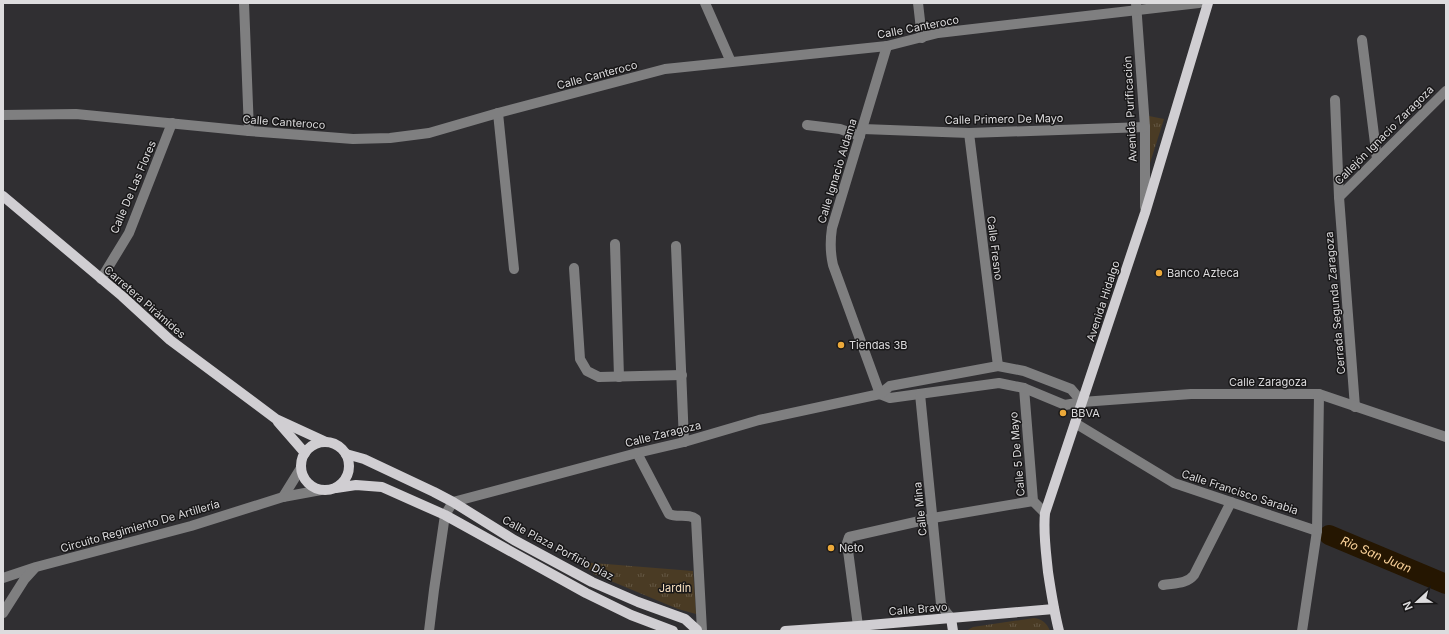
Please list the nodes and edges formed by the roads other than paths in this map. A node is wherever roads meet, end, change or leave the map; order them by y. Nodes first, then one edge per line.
1 (244, 3) edge
2 (705, 3) edge
3 (918, 3) edge
4 (1198, 3) edge
5 (1208, 3) edge
6 (1136, 7) edge
7 (922, 38) junction
8 (1362, 40) dead end
9 (887, 46) junction
10 (731, 62) junction
11 (1446, 91) edge
12 (1335, 100) dead end
13 (498, 114) junction
14 (3, 115) edge
15 (172, 123) junction
16 (807, 126) dead end
17 (1145, 126) junction
18 (249, 132) junction
19 (861, 133) junction
20 (969, 133) junction
21 (1377, 159) junction
22 (3, 196) edge
23 (1339, 197) junction
24 (1146, 213) junction
25 (615, 244) dead end
26 (676, 246) dead end
27 (574, 268) dead end
28 (514, 269) dead end
29 (101, 279) junction
30 (998, 366) junction
31 (682, 375) junction
32 (619, 377) junction
33 (1024, 388) junction
34 (880, 394) junction
35 (920, 394) junction
36 (1319, 394) junction
37 (1082, 402) junction
38 (1355, 407) junction
39 (276, 419) junction
40 (1075, 423) junction
41 (1446, 437) edge
42 (326, 442) junction
43 (684, 442) junction
44 (305, 453) junction
45 (637, 453) junction
46 (346, 454) junction
47 (301, 468) junction
48 (336, 488) junction
49 (321, 490) junction
50 (283, 497) junction
51 (1033, 501) junction
52 (454, 502) junction
53 (1231, 502) junction
54 (1045, 513) junction
55 (445, 515) junction
56 (933, 518) junction
57 (1317, 531) junction
58 (36, 567) junction
59 (3, 578) edge
60 (1163, 585) dead end
61 (1054, 609) junction
62 (3, 613) edge
63 (951, 618) junction
64 (858, 626) junction
65 (429, 631) edge
66 (673, 631) edge
67 (698, 631) edge
68 (785, 631) edge
69 (953, 631) edge
70 (1059, 631) edge
71 (1302, 631) edge

1 - 18 street
2 - 10 street
3 - 7 street
4 - 6 street, Calle Canteroco
5 - 24 main road, Avenida Hidalgo
6 - 7 street, Calle Canteroco
6 - 17 street, Avenida Purificación
7 - 9 street, Calle Canteroco
8 - 21 street
9 - 10 street, Calle Canteroco
9 - 19 street, Calle Ignacio Aldama
10 - 13 street, Calle Canteroco
11 - 21 street, Callejón Ignacio Zaragoza
12 - 23 street, Cerrada Segunda Zaragoza
13 - 18 street, Calle Canteroco
13 - 28 street
14 - 15 street, Calle Canteroco
15 - 18 street, Calle Canteroco
15 - 29 street, Calle De Las Flores
16 - 19 street, Calle Primero De Mayo
17 - 20 street, Calle Primero De Mayo
17 - 24 street, Avenida Purificación
19 - 20 street, Calle Primero De Mayo
19 - 34 street, Calle Ignacio Aldama
20 - 30 street, Calle Fresno
21 - 23 street, Callejón Ignacio Zaragoza
22 - 29 main road, Carretera Pirámides
23 - 38 street, Cerrada Segunda Zaragoza
24 - 37 main road, Avenida Hidalgo
25 - 32 street
26 - 31 street
27 - 32 street
29 - 39 main road, Carretera Pirámides
30 - 34 street, Calle Zaragoza
30 - 37 street, Calle Zaragoza
31 - 32 street
31 - 43 street
33 - 35 street, Calle Zaragoza
33 - 37 street, Calle Zaragoza
33 - 51 street, Calle 5 De Mayo
34 - 35 street, Calle Zaragoza
34 - 43 street, Calle Zaragoza
35 - 56 street, Calle Mina
36 - 37 street, Calle Zaragoza
36 - 38 street, Calle Zaragoza
36 - 57 street
37 - 40 main road, Avenida Hidalgo
38 - 41 street, Calle Zaragoza
39 - 42 main road
39 - 44 main road
40 - 53 street, Calle Francisco Sarabia
40 - 54 main road, Avenida Hidalgo
42 - 44 main road
42 - 46 main road
43 - 45 street, Calle Zaragoza
44 - 47 main road
45 - 52 street, Calle Zaragoza
45 - 67 street
46 - 48 main road
46 - 52 main road
47 - 49 main road
47 - 50 street
48 - 49 main road
48 - 55 main road
49 - 50 street, Circuito Regimiento De Artillería
50 - 58 street, Circuito Regimiento De Artillería
51 - 54 street, Calle 5 De Mayo
51 - 56 street
52 - 55 street
52 - 67 main road, Calle Plaza Porfirio Díaz
53 - 57 street, Calle Francisco Sarabia
53 - 60 street
54 - 61 main road, Avenida Hidalgo
55 - 65 street
55 - 66 main road
56 - 63 street, Calle Mina
56 - 64 street
57 - 71 street
58 - 59 street, Circuito Regimiento De Artillería
58 - 62 street
61 - 63 main road, Calle Bravo
61 - 70 main road, Avenida Hidalgo
63 - 64 main road, Calle Bravo
63 - 69 main road
64 - 68 main road, Calle Bravo

